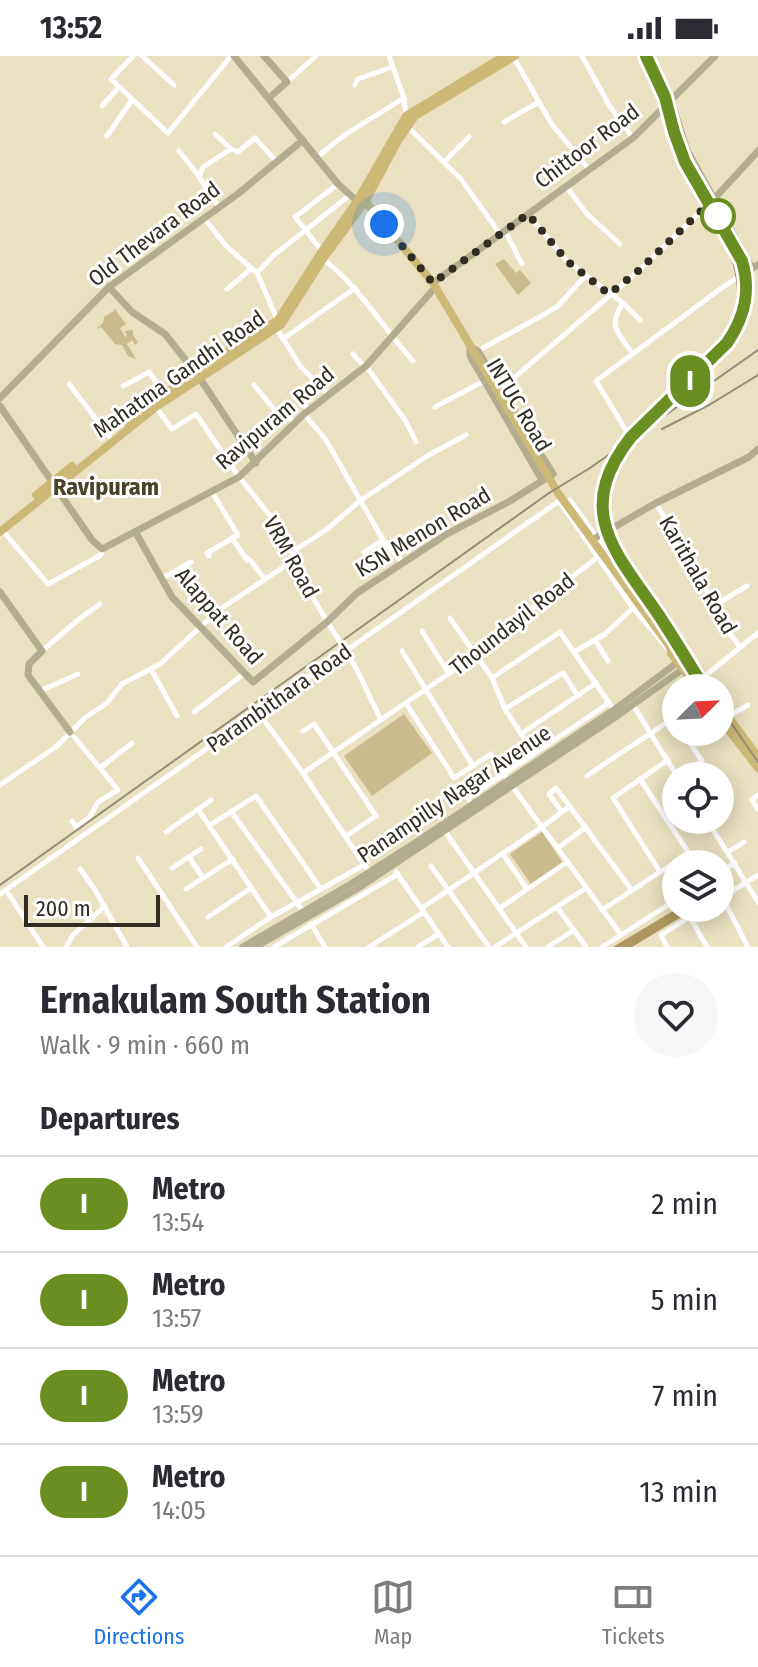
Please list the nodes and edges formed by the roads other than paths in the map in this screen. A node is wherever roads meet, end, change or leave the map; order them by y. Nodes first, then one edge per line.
1 (133, 56) edge
2 (142, 56) edge
3 (232, 56) edge
4 (264, 56) edge
5 (316, 56) edge
6 (389, 56) edge
7 (504, 56) edge
8 (514, 56) edge
9 (582, 56) edge
10 (715, 56) edge
11 (650, 58) edge
12 (392, 67) junction
13 (287, 82) junction
14 (174, 85) dead end
15 (355, 85) dead end
16 (119, 87) junction
17 (270, 97) junction
18 (404, 98) junction
19 (132, 100) junction
20 (671, 100) junction
21 (539, 102) junction
22 (102, 106) dead end
23 (407, 121) junction
24 (504, 122) dead end
25 (215, 134) dead end
26 (107, 136) dead end
27 (469, 137) dead end
28 (633, 138) junction
29 (303, 140) junction
30 (231, 149) junction
31 (179, 151) dead end
32 (758, 151) edge
33 (317, 157) junction
34 (445, 161) junction
35 (277, 162) junction
36 (590, 171) junction
37 (199, 177) junction
38 (338, 184) junction
39 (566, 186) junction
40 (714, 199) junction
41 (359, 200) junction
42 (219, 207) junction
43 (528, 214) junction
44 (204, 218) junction
45 (305, 232) junction
46 (502, 233) junction
47 (620, 244) dead end
48 (322, 255) junction
49 (522, 264) dead end
50 (755, 266) edge
51 (254, 271) junction
52 (585, 276) junction
53 (109, 287) junction
54 (433, 287) junction
55 (355, 288) junction
56 (227, 289) dead end
57 (609, 294) junction
58 (623, 303) junction
59 (640, 320) dead end
60 (277, 324) junction
61 (392, 338) junction
62 (283, 339) junction
63 (474, 349) junction
64 (632, 353) junction
65 (353, 354) dead end
66 (413, 361) dead end
67 (365, 366) junction
68 (197, 374) junction
69 (484, 381) junction
70 (69, 384) dead end
71 (254, 385) dead end
72 (123, 386) dead end
73 (501, 389) junction
74 (297, 390) dead end
75 (165, 394) junction
76 (328, 394) junction
77 (0, 398) edge
78 (0, 406) edge
79 (156, 407) junction
80 (435, 407) dead end
81 (306, 412) junction
82 (295, 424) junction
83 (627, 432) dead end
84 (466, 435) dead end
85 (109, 436) junction
86 (416, 442) dead end
87 (758, 449) edge
88 (256, 463) junction
89 (239, 477) junction
90 (542, 480) junction
91 (54, 483) junction
92 (212, 492) junction
93 (361, 500) junction
94 (656, 503) junction
95 (560, 504) junction
96 (1, 529) edge
97 (136, 533) junction
98 (597, 537) junction
99 (232, 538) junction
100 (383, 540) junction
101 (102, 549) junction
102 (292, 552) junction
103 (364, 552) dead end
104 (208, 554) dead end
105 (598, 557) junction
106 (294, 560) junction
107 (191, 562) dead end
108 (403, 563) junction
109 (161, 579) junction
110 (265, 579) junction
111 (747, 586) dead end
112 (0, 592) edge
113 (100, 604) dead end
114 (715, 605) junction
115 (633, 608) junction
116 (450, 618) dead end
117 (327, 622) junction
118 (201, 626) junction
119 (422, 631) dead end
120 (758, 633) edge
121 (595, 640) junction
122 (740, 647) junction
123 (672, 649) junction
124 (42, 651) junction
125 (402, 651) dead end
126 (345, 652) junction
127 (574, 652) junction
128 (476, 655) junction
129 (608, 661) dead end
130 (684, 666) junction
131 (151, 669) junction
132 (245, 673) junction
133 (78, 674) dead end
134 (449, 674) junction
135 (691, 674) edge
136 (710, 674) edge
137 (492, 678) junction
138 (253, 682) joint
139 (596, 683) junction
140 (426, 689) junction
141 (39, 692) junction
142 (578, 696) junction
143 (632, 702) junction
144 (406, 703) junction
145 (748, 705) dead end
146 (505, 709) junction
147 (613, 709) junction
148 (734, 710) edge
149 (194, 712) dead end
150 (258, 712) junction
151 (177, 716) dead end
152 (381, 720) junction
153 (662, 727) edge
154 (734, 727) edge
155 (303, 731) dead end
156 (734, 731) edge
157 (70, 732) junction
158 (521, 734) junction
159 (651, 735) junction
160 (132, 743) dead end
161 (333, 753) junction
162 (758, 756) edge
163 (538, 759) junction
164 (668, 760) joint
165 (473, 766) junction
166 (100, 768) junction
167 (758, 768) edge
168 (303, 773) junction
169 (587, 776) dead end
170 (640, 779) junction
171 (508, 780) junction
172 (0, 785) edge
173 (758, 795) edge
174 (211, 800) dead end
175 (570, 806) junction
176 (198, 809) junction
177 (758, 809) edge
178 (231, 811) junction
179 (562, 812) junction
180 (72, 821) dead end
181 (210, 825) junction
182 (542, 827) junction
183 (586, 827) junction
184 (443, 828) junction
185 (166, 832) dead end
186 (346, 836) junction
187 (744, 842) dead end
188 (558, 848) junction
189 (201, 849) dead end
190 (687, 850) edge
191 (731, 850) edge
192 (503, 854) junction
193 (189, 857) junction
194 (138, 858) dead end
195 (233, 859) junction
196 (567, 862) junction
197 (390, 863) junction
198 (735, 863) edge
199 (431, 866) dead end
200 (172, 868) dead end
201 (80, 869) dead end
202 (369, 872) junction
203 (475, 872) junction
204 (660, 872) joint
205 (398, 874) junction
206 (758, 875) edge
207 (203, 878) junction
208 (747, 882) junction
209 (251, 888) junction
210 (586, 888) junction
211 (186, 889) dead end
212 (321, 889) junction
213 (527, 889) junction
214 (631, 889) junction
215 (447, 890) junction
216 (734, 890) edge
217 (3, 892) edge
218 (758, 902) edge
219 (298, 903) junction
220 (105, 906) junction
221 (557, 907) junction
222 (500, 908) junction
223 (662, 909) edge
224 (423, 910) junction
225 (602, 910) junction
226 (305, 914) junction
227 (208, 917) dead end
228 (271, 917) junction
229 (682, 922) edge
230 (693, 922) edge
231 (734, 922) edge
232 (312, 924) junction
233 (574, 930) junction
234 (517, 933) junction
235 (439, 934) junction
236 (621, 935) junction
237 (43, 947) edge
238 (66, 947) edge
239 (127, 947) edge
240 (197, 947) edge
241 (226, 947) edge
242 (243, 947) edge
243 (255, 947) edge
244 (274, 947) edge
245 (325, 947) edge
246 (369, 947) edge
247 (418, 947) edge
248 (448, 947) edge
249 (489, 947) edge
250 (495, 947) edge
251 (526, 947) edge
252 (548, 947) edge
253 (586, 947) edge
254 (602, 947) edge
255 (667, 947) edge
256 (707, 947) edge
257 (748, 947) edge

1 - 16 street
2 - 14 street
3 - 17 street
3 - 19 street
4 - 13 street
5 - 13 street
6 - 12 street
7 - 23 main road, Mahatma Gandhi Road
8 - 21 street
8 - 23 main road, Mahatma Gandhi Road
9 - 28 street
10 - 20 street, Chittoor Road
11 - 20 street
12 - 15 street
12 - 18 street
13 - 17 street
16 - 19 street
16 - 22 street
17 - 29 street
18 - 23 street
18 - 33 street
19 - 26 street
20 - 28 street, Chittoor Road
20 - 40 street
21 - 24 street
21 - 36 street
23 - 34 street
23 - 41 main road, Mahatma Gandhi Road
25 - 30 street
27 - 34 street
28 - 36 street, Chittoor Road
29 - 33 street
29 - 35 street, Old Thevara Road
30 - 35 street
30 - 37 street
31 - 37 street
32 - 40 street
33 - 38 street
34 - 46 street
35 - 42 street, Old Thevara Road
36 - 39 street, Chittoor Road
37 - 42 street
38 - 41 street
38 - 45 street
39 - 43 street, Chittoor Road
39 - 47 street
40 - 50 street
40 - 57 street
41 - 45 street
41 - 48 main road, Mahatma Gandhi Road
41 - 54 main road
42 - 44 street, Old Thevara Road
43 - 46 street, Chittoor Road
43 - 52 street
44 - 51 street
44 - 53 street, Old Thevara Road
45 - 48 street
45 - 51 street
46 - 49 street
46 - 54 street, Chittoor Road
48 - 55 street
48 - 60 main road, Mahatma Gandhi Road
50 - 64 street
51 - 56 street
51 - 60 street
52 - 57 street
52 - 63 street
53 - 68 street
53 - 77 street, Old Thevara Road
54 - 61 street, Ravipuram Road
54 - 63 main road
55 - 61 street
55 - 62 street
57 - 58 street
57 - 73 street
58 - 59 street
58 - 64 street
60 - 62 street
60 - 68 main road, Mahatma Gandhi Road
61 - 66 street
61 - 67 street, Ravipuram Road
62 - 76 street
63 - 69 street, INTUC Road
63 - 73 street
63 - 123 main road
64 - 83 street
65 - 67 street
67 - 76 street, Ravipuram Road
67 - 86 street
68 - 75 main road, Mahatma Gandhi Road
68 - 79 main road, Mahatma Gandhi Road
68 - 88 street
69 - 80 street
69 - 90 street, INTUC Road
70 - 85 street
71 - 82 street
72 - 75 street
73 - 90 street, KSN Menon Road
74 - 81 street
75 - 85 main road, Mahatma Gandhi Road
76 - 81 street, Ravipuram Road
78 - 91 street
79 - 89 street, VRM Road
79 - 91 main road, Mahatma Gandhi Road
81 - 82 street, Ravipuram Road
81 - 93 street
82 - 88 street, Ravipuram Road
84 - 93 street
85 - 91 main road, Mahatma Gandhi Road
87 - 94 street
88 - 89 street, Ravipuram Road
89 - 92 street, Ravipuram Road
89 - 102 street, VRM Road
90 - 108 street, KSN Menon Road
91 - 96 main road, Mahatma Gandhi Road
91 - 101 street
92 - 97 street, Ravipuram Road
92 - 99 street
93 - 100 street
93 - 102 street
94 - 98 street
94 - 114 street, Karithala Road
95 - 98 street
95 - 105 street
95 - 126 street, Parambithara Road
96 - 101 street
97 - 101 street, Ravipuram Road
97 - 109 street, Alappat Road
98 - 123 street
99 - 104 street
99 - 110 street
100 - 103 street
100 - 108 street
102 - 106 street, VRM Road
105 - 115 street
105 - 128 street, Thoundayil Road
106 - 110 street
106 - 117 street, VRM Road
107 - 109 street
108 - 117 street, KSN Menon Road
109 - 118 street, Alappat Road
110 - 118 street
111 - 114 street
112 - 124 street
113 - 124 street
114 - 122 street, Karithala Road
115 - 121 street
115 - 123 street
116 - 128 street
117 - 126 street, VRM Road
117 - 138 street, KSN Menon Road
118 - 131 street
118 - 132 street, Alappat Road
119 - 134 street
120 - 122 street, Karithala Road
121 - 127 street
121 - 129 street
122 - 136 street, Karithala Road
123 - 130 main road
124 - 141 street
125 - 140 street
126 - 150 street, Parambithara Road
126 - 152 street, VRM Road
127 - 137 street
127 - 139 street
128 - 134 street, Thoundayil Road
128 - 137 street
130 - 135 main road
130 - 143 street, Panampilly Nagar Avenue
131 - 151 street
131 - 157 street
132 - 138 street, Alappat Road
132 - 149 street
133 - 141 street
134 - 140 street, Thoundayil Road
137 - 146 street
139 - 142 street
139 - 147 street
140 - 144 street, Thoundayil Road
140 - 165 street
141 - 157 street
142 - 146 street
142 - 158 street
143 - 147 street, Panampilly Nagar Avenue
143 - 159 street
144 - 152 street, Thoundayil Road
144 - 165 street
145 - 148 street
146 - 158 street
147 - 163 street, Panampilly Nagar Avenue
147 - 163 street
150 - 168 street
150 - 217 street, Parambithara Road
152 - 161 street, Thoundayil Road
153 - 159 street
154 - 162 main road
155 - 161 street
156 - 167 main road
157 - 166 street
157 - 172 street
158 - 163 street
159 - 164 street
159 - 169 street
160 - 166 street
161 - 168 street, Thoundayil Road
161 - 186 street
163 - 171 street, Panampilly Nagar Avenue
163 - 171 street
164 - 170 street
165 - 171 street
166 - 180 street
168 - 186 street
170 - 190 street
170 - 204 street
171 - 182 street
171 - 184 street, Panampilly Nagar Avenue
171 - 184 street, Panampilly Nagar Avenue
173 - 177 street
174 - 176 street
175 - 179 street
175 - 179 street
175 - 183 street
176 - 181 street
176 - 185 street
178 - 181 street
178 - 212 street
178 - 219 street
179 - 182 street
181 - 195 street
182 - 188 street
182 - 192 street
183 - 188 street
183 - 214 street
184 - 197 street, Panampilly Nagar Avenue
184 - 203 street
186 - 202 street
187 - 191 street
188 - 196 street
189 - 193 street
192 - 203 street
192 - 213 street
193 - 200 street
193 - 207 street
194 - 240 street
195 - 207 street
195 - 209 street
196 - 210 street
196 - 213 street
197 - 202 street, Panampilly Nagar Avenue
197 - 205 street
198 - 208 street
199 - 215 street
201 - 220 street
202 - 212 street
202 - 226 street, Panampilly Nagar Avenue
203 - 215 street
203 - 222 street
204 - 214 street
205 - 224 street
205 - 232 street
206 - 208 street
207 - 211 street
208 - 216 street
208 - 218 street
209 - 227 street
209 - 228 street
210 - 221 street
210 - 225 street
212 - 219 street
213 - 222 street
214 - 225 street
215 - 224 street
215 - 249 street
217 - 237 street
219 - 226 street
219 - 228 street
220 - 238 street
220 - 239 street
221 - 233 street
221 - 234 street
222 - 234 street
223 - 236 street
224 - 235 street
224 - 246 street
225 - 236 street
226 - 232 street
226 - 242 street, Panampilly Nagar Avenue
226 - 243 street, Panampilly Nagar Avenue
228 - 241 street
229 - 255 street
230 - 256 street
231 - 257 street
232 - 244 street
232 - 245 street
233 - 252 street
233 - 253 street
234 - 250 street
234 - 251 street
235 - 247 street
235 - 248 street
236 - 254 street

